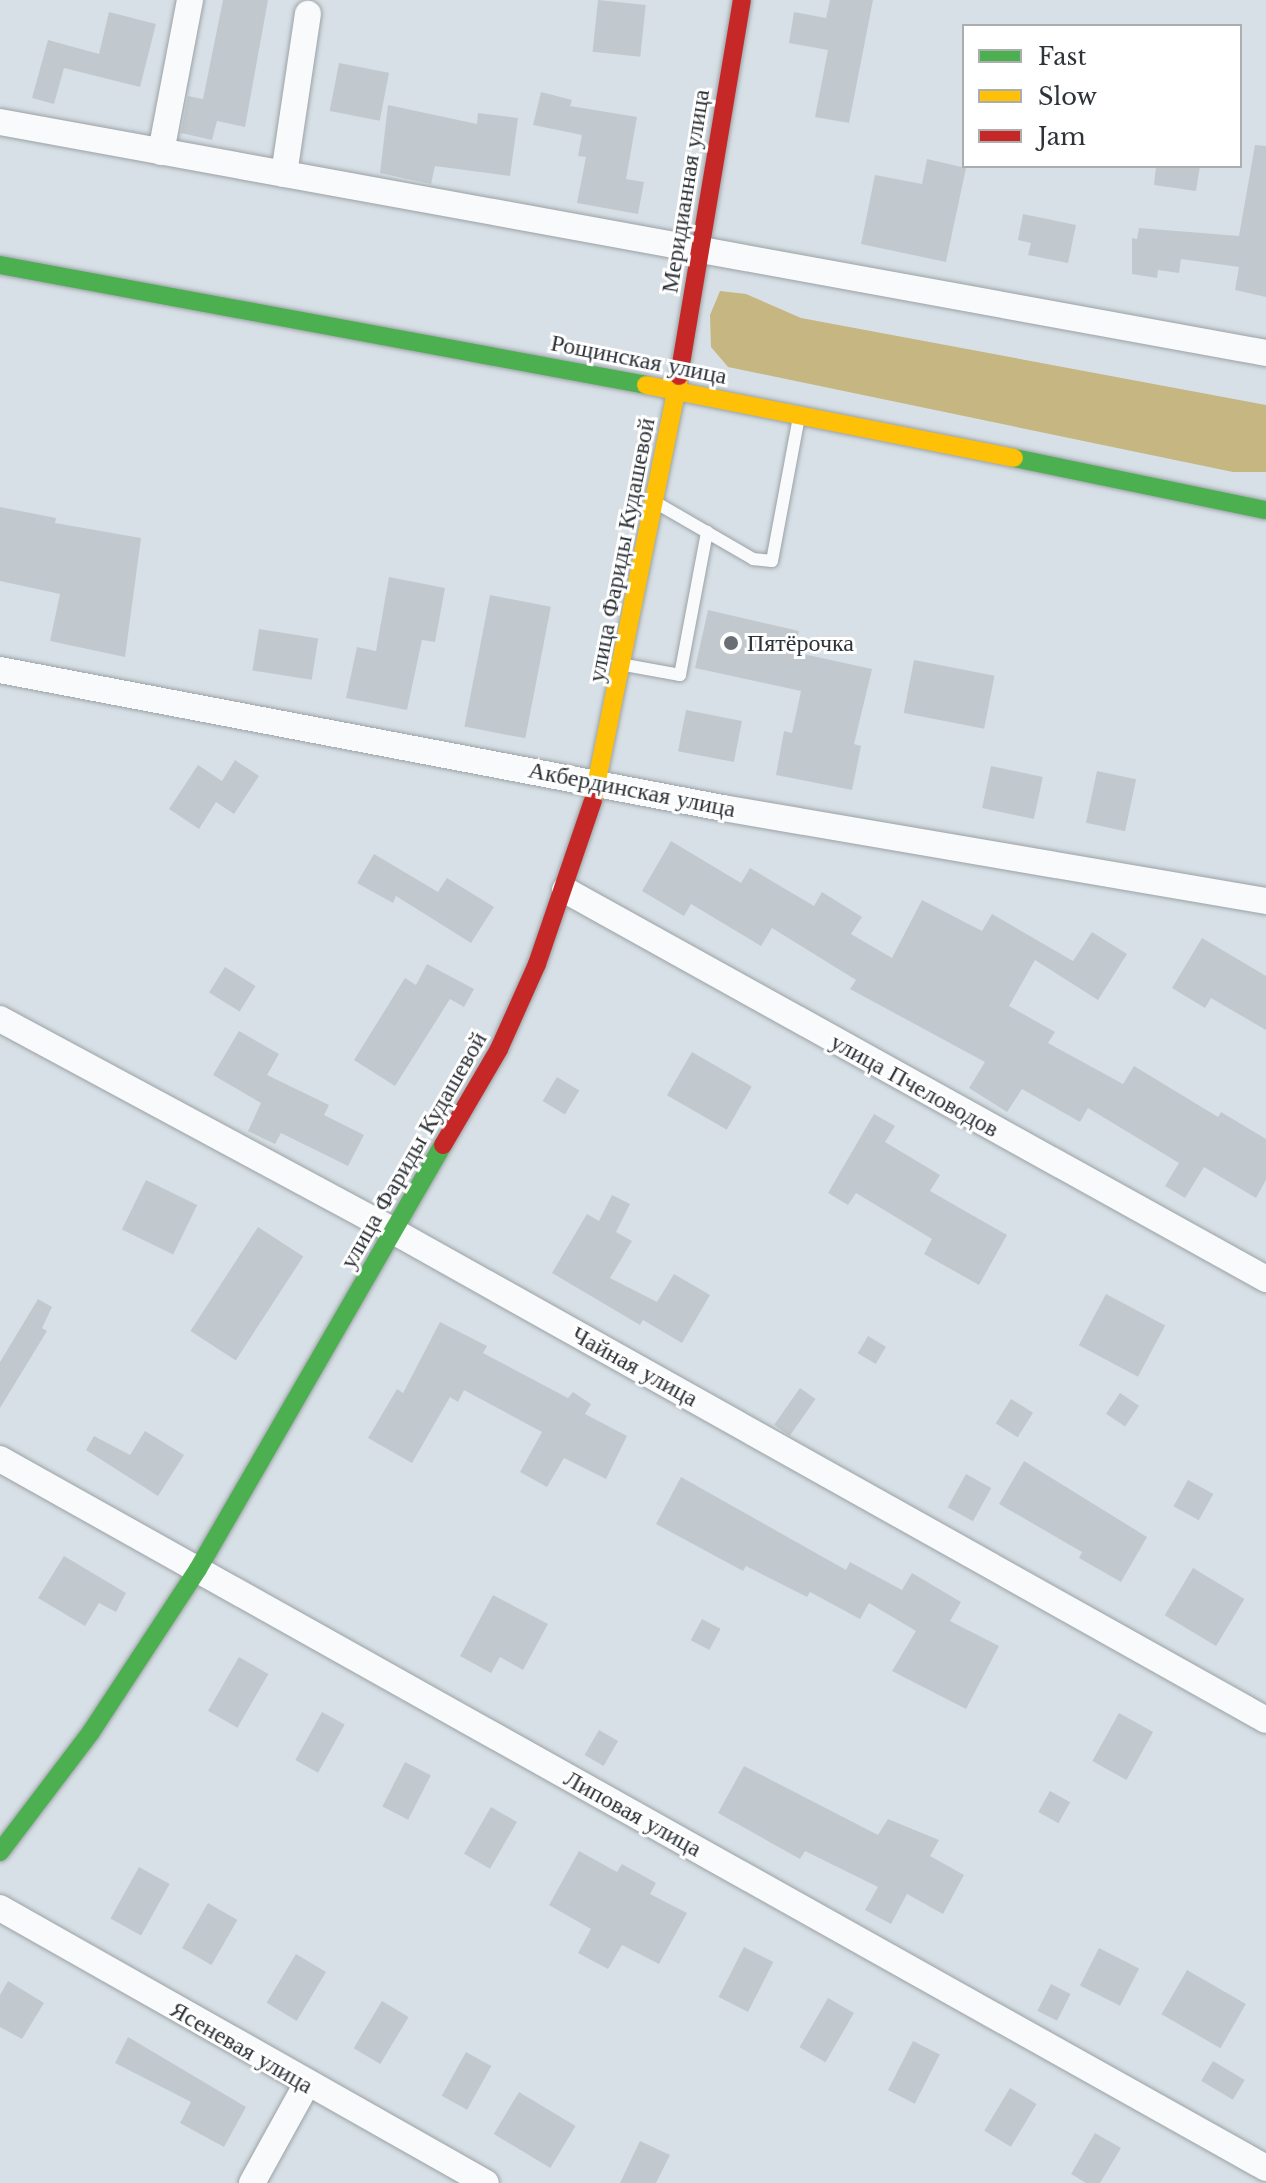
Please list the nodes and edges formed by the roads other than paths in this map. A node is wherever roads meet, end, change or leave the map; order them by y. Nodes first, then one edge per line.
1 (190, 0) edge
2 (742, 0) edge
3 (308, 14) dead end
4 (0, 122) edge
5 (161, 152) junction
6 (284, 174) junction
7 (699, 250) junction
8 (0, 265) edge
9 (1266, 353) edge
10 (677, 391) junction
11 (800, 414) junction
12 (655, 502) junction
13 (1266, 510) edge
14 (707, 532) junction
15 (622, 664) junction
16 (0, 670) edge
17 (599, 781) junction
18 (565, 890) junction
19 (1266, 901) edge
20 (0, 1019) edge
21 (395, 1232) junction
22 (1266, 1279) edge
23 (0, 1459) edge
24 (198, 1569) junction
25 (1266, 1720) edge
26 (0, 1852) edge
27 (0, 1908) edge
28 (306, 2085) junction
29 (1266, 2168) edge
30 (252, 2183) edge
31 (486, 2183) edge

1 - 5 street
2 - 7 street, Меридианная улица
3 - 6 street
4 - 5 street
5 - 6 street
6 - 7 street
7 - 9 street
7 - 10 street, Меридианная улица
8 - 10 street, Рощинская улица
10 - 11 street, Рощинская улица
10 - 12 street, улица Фариды Кудашевой
11 - 13 street, Рощинская улица
11 - 14 lane
12 - 14 lane
12 - 15 street, улица Фариды Кудашевой
14 - 15 lane
15 - 17 street, улица Фариды Кудашевой
16 - 17 street, Акбердинская улица
17 - 18 street, улица Фариды Кудашевой
17 - 19 street, Акбердинская улица
18 - 21 street, улица Фариды Кудашевой
18 - 22 street, улица Пчеловодов
20 - 21 street, Чайная улица
21 - 24 street, улица Фариды Кудашевой
21 - 25 street, Чайная улица
23 - 24 street, Липовая улица
24 - 26 street, улица Фариды Кудашевой
24 - 29 street, Липовая улица
27 - 28 street, Ясеневая улица
28 - 30 street
28 - 31 street, Ясеневая улица

